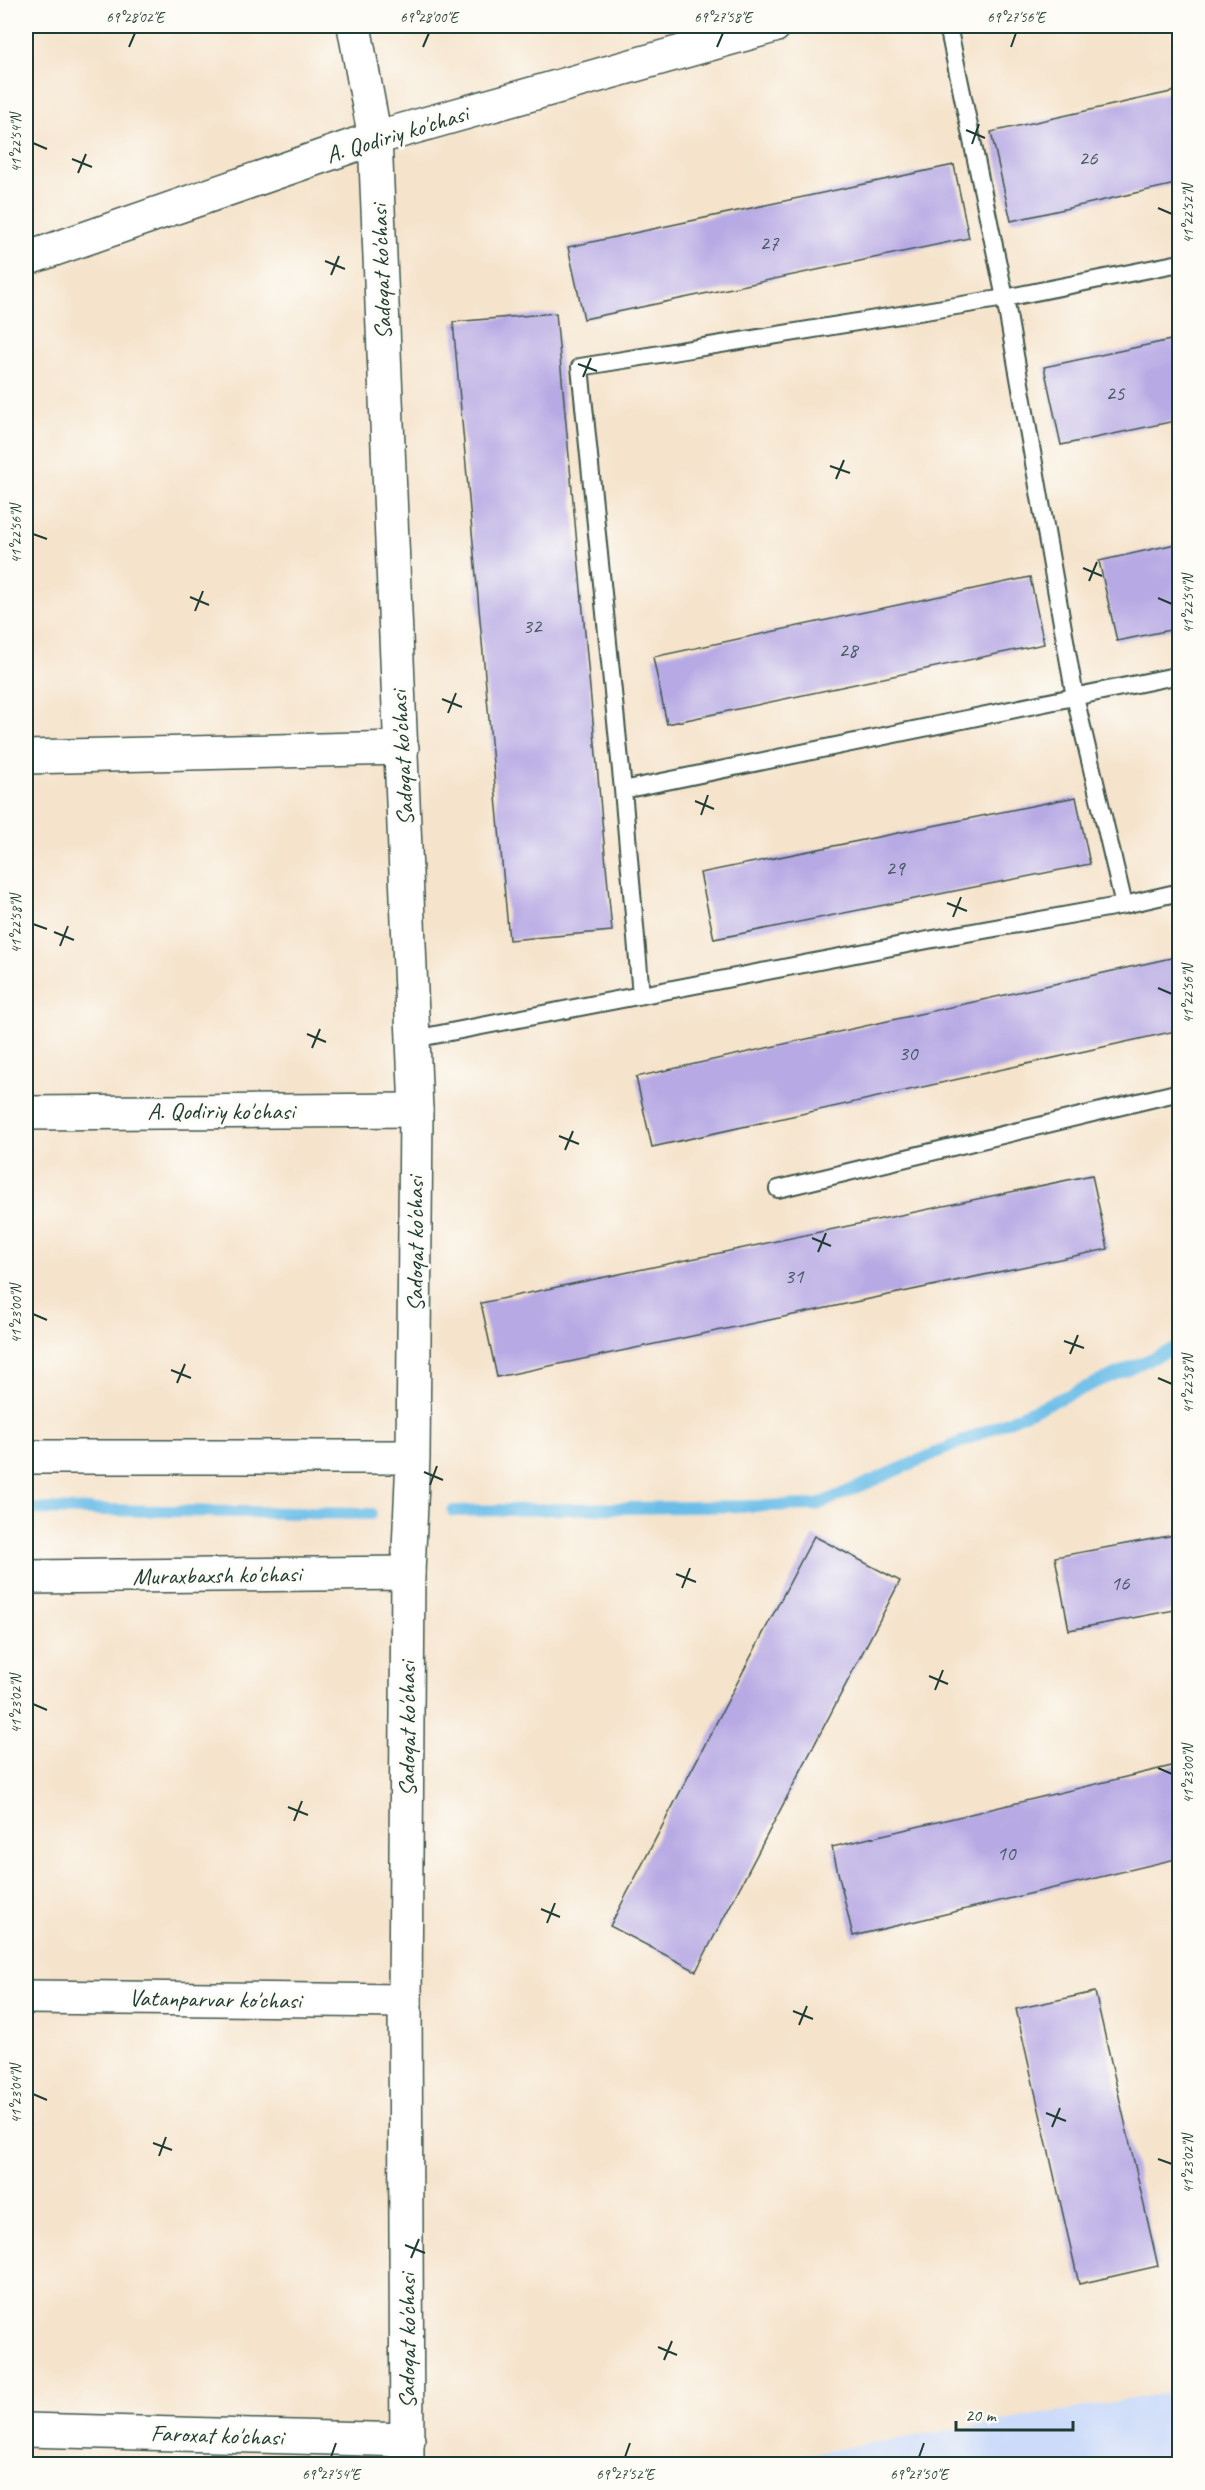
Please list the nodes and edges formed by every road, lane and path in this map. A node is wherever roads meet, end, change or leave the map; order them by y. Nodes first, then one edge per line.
1 (354, 26) edge
2 (774, 26) edge
3 (948, 26) edge
4 (375, 138) junction
5 (26, 259) edge
6 (1179, 263) edge
7 (1005, 298) junction
8 (1179, 675) edge
9 (1075, 697) junction
10 (402, 748) junction
11 (26, 756) edge
12 (623, 790) junction
13 (1179, 892) edge
14 (1124, 905) junction
15 (641, 995) junction
16 (414, 1039) junction
17 (1179, 1092) edge
18 (416, 1110) junction
19 (26, 1113) edge
20 (778, 1189) dead end
21 (26, 1457) edge
22 (413, 1457) junction
23 (408, 1573) junction
24 (26, 1577) edge
25 (26, 1997) edge
26 (405, 2001) junction
27 (26, 2430) edge
28 (408, 2452) edge

1 - 4 street, Sadoqat ko'chasi
2 - 4 street, A. Qodiriy ko'chasi
3 - 7 lane
4 - 5 street, A. Qodiriy ko'chasi
4 - 10 street, Sadoqat ko'chasi
6 - 7 lane
7 - 9 lane
7 - 12 lane
8 - 9 lane
9 - 12 lane
9 - 14 lane
10 - 11 street
10 - 16 street, Sadoqat ko'chasi
12 - 15 lane
13 - 14 lane
14 - 15 lane
15 - 16 lane
16 - 18 street, Sadoqat ko'chasi
17 - 20 lane
18 - 19 street, A. Qodiriy ko'chasi
18 - 22 street, Sadoqat ko'chasi
21 - 22 street
22 - 23 street, Sadoqat ko'chasi
23 - 24 street, Muraxbaxsh ko'chasi
23 - 26 street, Sadoqat ko'chasi
25 - 26 street, Vatanparvar ko'chasi
26 - 28 street, Sadoqat ko'chasi
27 - 28 street, Faroxat ko'chasi

